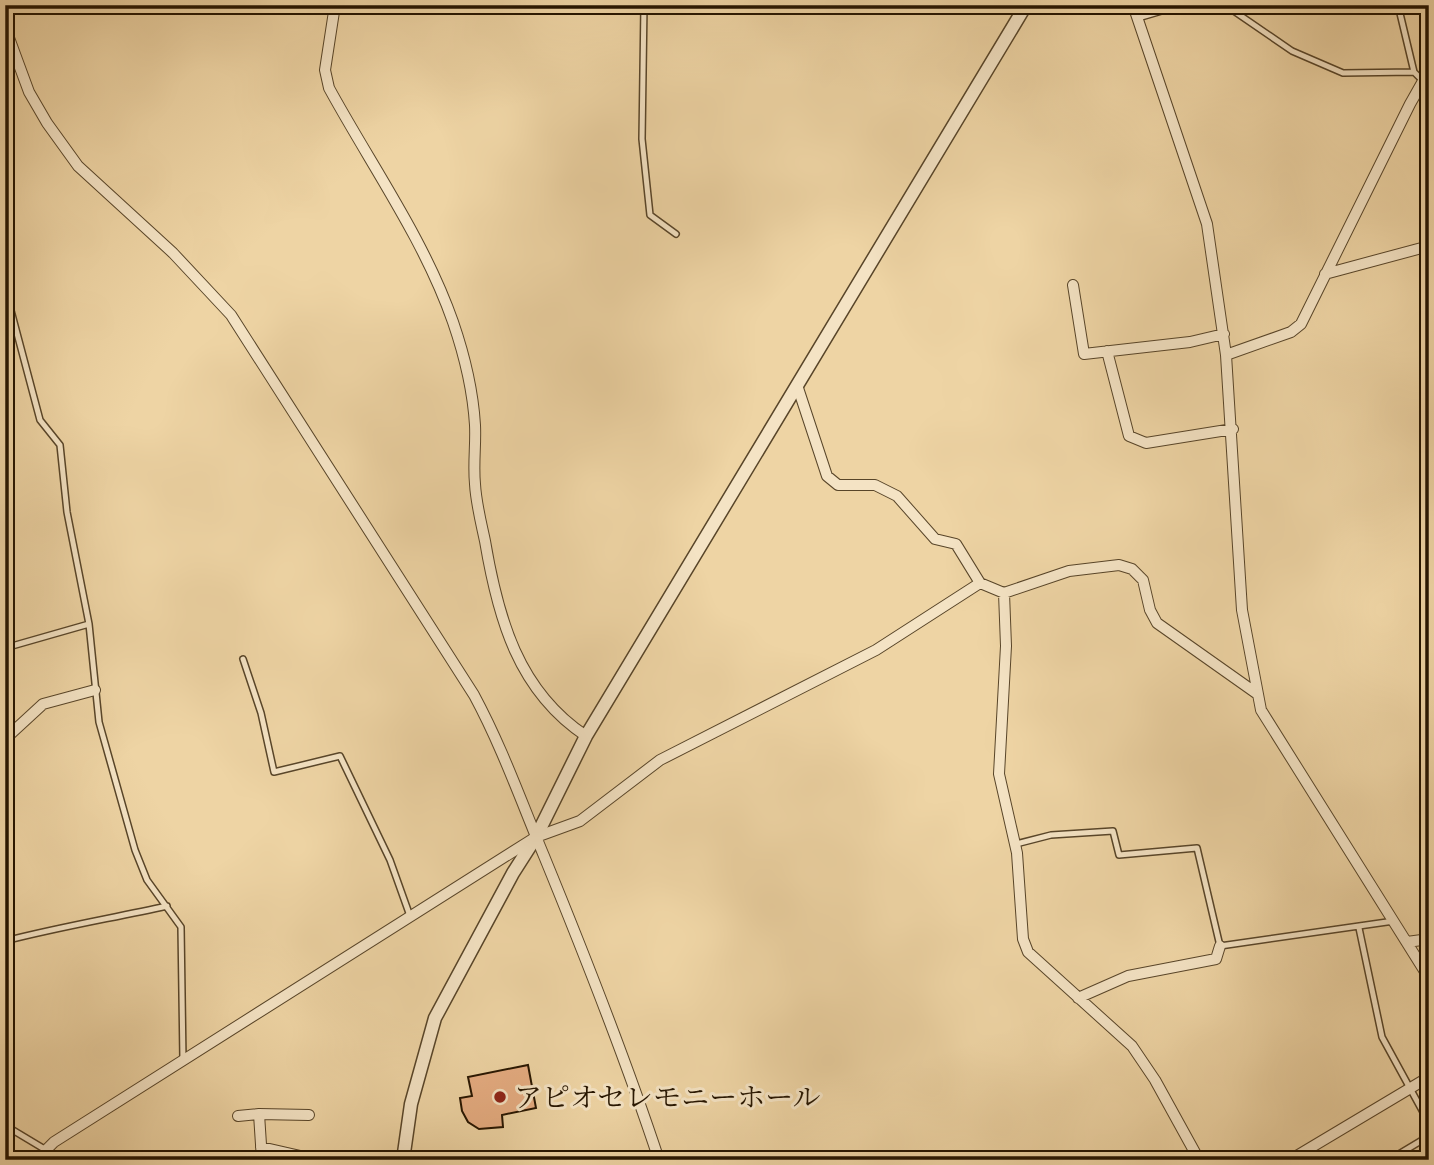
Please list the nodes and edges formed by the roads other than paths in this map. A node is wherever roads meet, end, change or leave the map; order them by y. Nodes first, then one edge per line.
1 (335, 5) edge
2 (644, 5) edge
3 (1026, 5) edge
4 (1133, 5) edge
5 (1182, 5) edge
6 (1225, 5) edge
7 (1398, 5) edge
8 (1138, 18) junction
9 (5, 27) edge
10 (1414, 72) junction
11 (1426, 81) edge
12 (1429, 92) edge
13 (676, 234) dead end
14 (1429, 246) edge
15 (1325, 274) junction
16 (1073, 285) dead end
17 (5, 288) edge
18 (1224, 334) junction
19 (1107, 351) junction
20 (1226, 355) junction
21 (798, 388) junction
22 (1233, 429) junction
23 (980, 583) junction
24 (1004, 593) junction
25 (89, 624) junction
26 (5, 648) edge
27 (243, 659) dead end
28 (95, 690) junction
29 (1256, 693) junction
30 (586, 736) junction
31 (5, 739) edge
32 (536, 837) junction
33 (1015, 844) junction
34 (167, 906) junction
35 (410, 918) junction
36 (1394, 921) junction
37 (1359, 928) junction
38 (1429, 939) edge
39 (5, 941) edge
40 (1407, 942) junction
41 (1220, 946) junction
42 (1429, 978) edge
43 (1078, 998) junction
44 (183, 1064) junction
45 (1429, 1077) edge
46 (1412, 1090) junction
47 (259, 1114) junction
48 (309, 1115) dead end
49 (238, 1116) dead end
50 (5, 1120) edge
51 (1429, 1123) edge
52 (1429, 1136) edge
53 (261, 1147) junction
54 (45, 1155) edge
55 (1198, 1159) edge
56 (262, 1160) edge
57 (318, 1160) edge
58 (404, 1160) edge
59 (659, 1160) edge
60 (1290, 1160) edge
61 (1398, 1160) edge

1 - 30 street
2 - 13 lane
3 - 21 street
4 - 8 street
5 - 8 lane
6 - 10 lane
7 - 10 lane
8 - 18 street
9 - 32 street
10 - 11 lane
11 - 12 street
11 - 15 street
14 - 15 street
15 - 20 street
16 - 19 street
17 - 25 lane
18 - 19 street
18 - 20 street
19 - 22 street
20 - 22 street
21 - 23 street
21 - 30 street
22 - 29 street
23 - 24 street
23 - 32 street
24 - 29 street
24 - 33 street
25 - 26 lane
25 - 28 lane
27 - 35 lane
28 - 31 street
28 - 34 lane
29 - 36 street
30 - 32 street
32 - 35 street
32 - 58 street
32 - 59 street
33 - 41 lane
33 - 43 street
34 - 39 lane
34 - 44 lane
35 - 44 street
36 - 37 lane
36 - 40 street
37 - 41 lane
37 - 46 lane
38 - 40 street
40 - 42 street
41 - 43 street
43 - 55 street
44 - 54 street
45 - 46 street
46 - 51 lane
46 - 60 street
47 - 48 street
47 - 49 street
47 - 53 street
50 - 54 lane
52 - 61 lane
53 - 56 street
53 - 57 street

